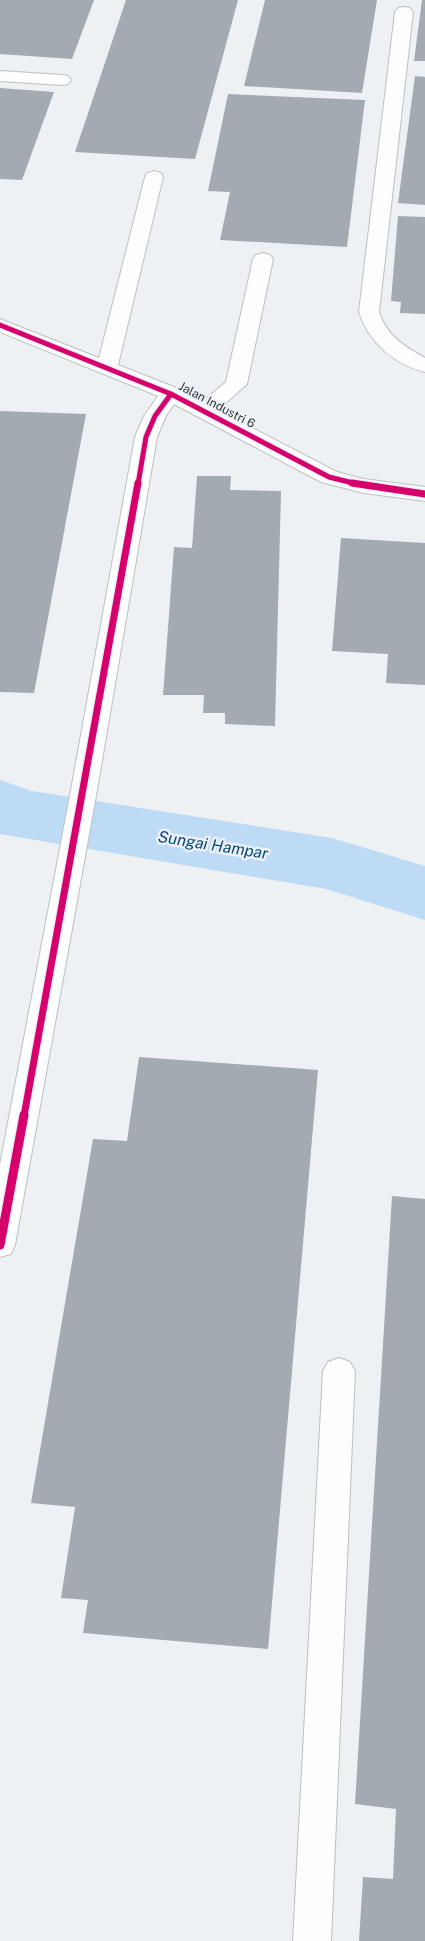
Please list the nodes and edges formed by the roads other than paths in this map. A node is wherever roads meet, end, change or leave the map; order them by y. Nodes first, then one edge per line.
1 (404, 12) dead end
2 (0, 76) edge
3 (62, 80) dead end
4 (154, 177) dead end
5 (263, 259) dead end
6 (0, 325) edge
7 (425, 366) edge
8 (107, 368) junction
9 (171, 394) junction
10 (204, 411) junction
11 (425, 494) edge
12 (0, 1245) edge
13 (339, 1371) dead end
14 (312, 1941) edge

1 - 7 street
2 - 3 street
4 - 8 street
5 - 10 street
6 - 8 street, Jalan Industri 6
8 - 9 street, Jalan Industri 6
9 - 10 street, Jalan Industri 6
9 - 12 street
10 - 11 street, Jalan Industri 6
13 - 14 street

